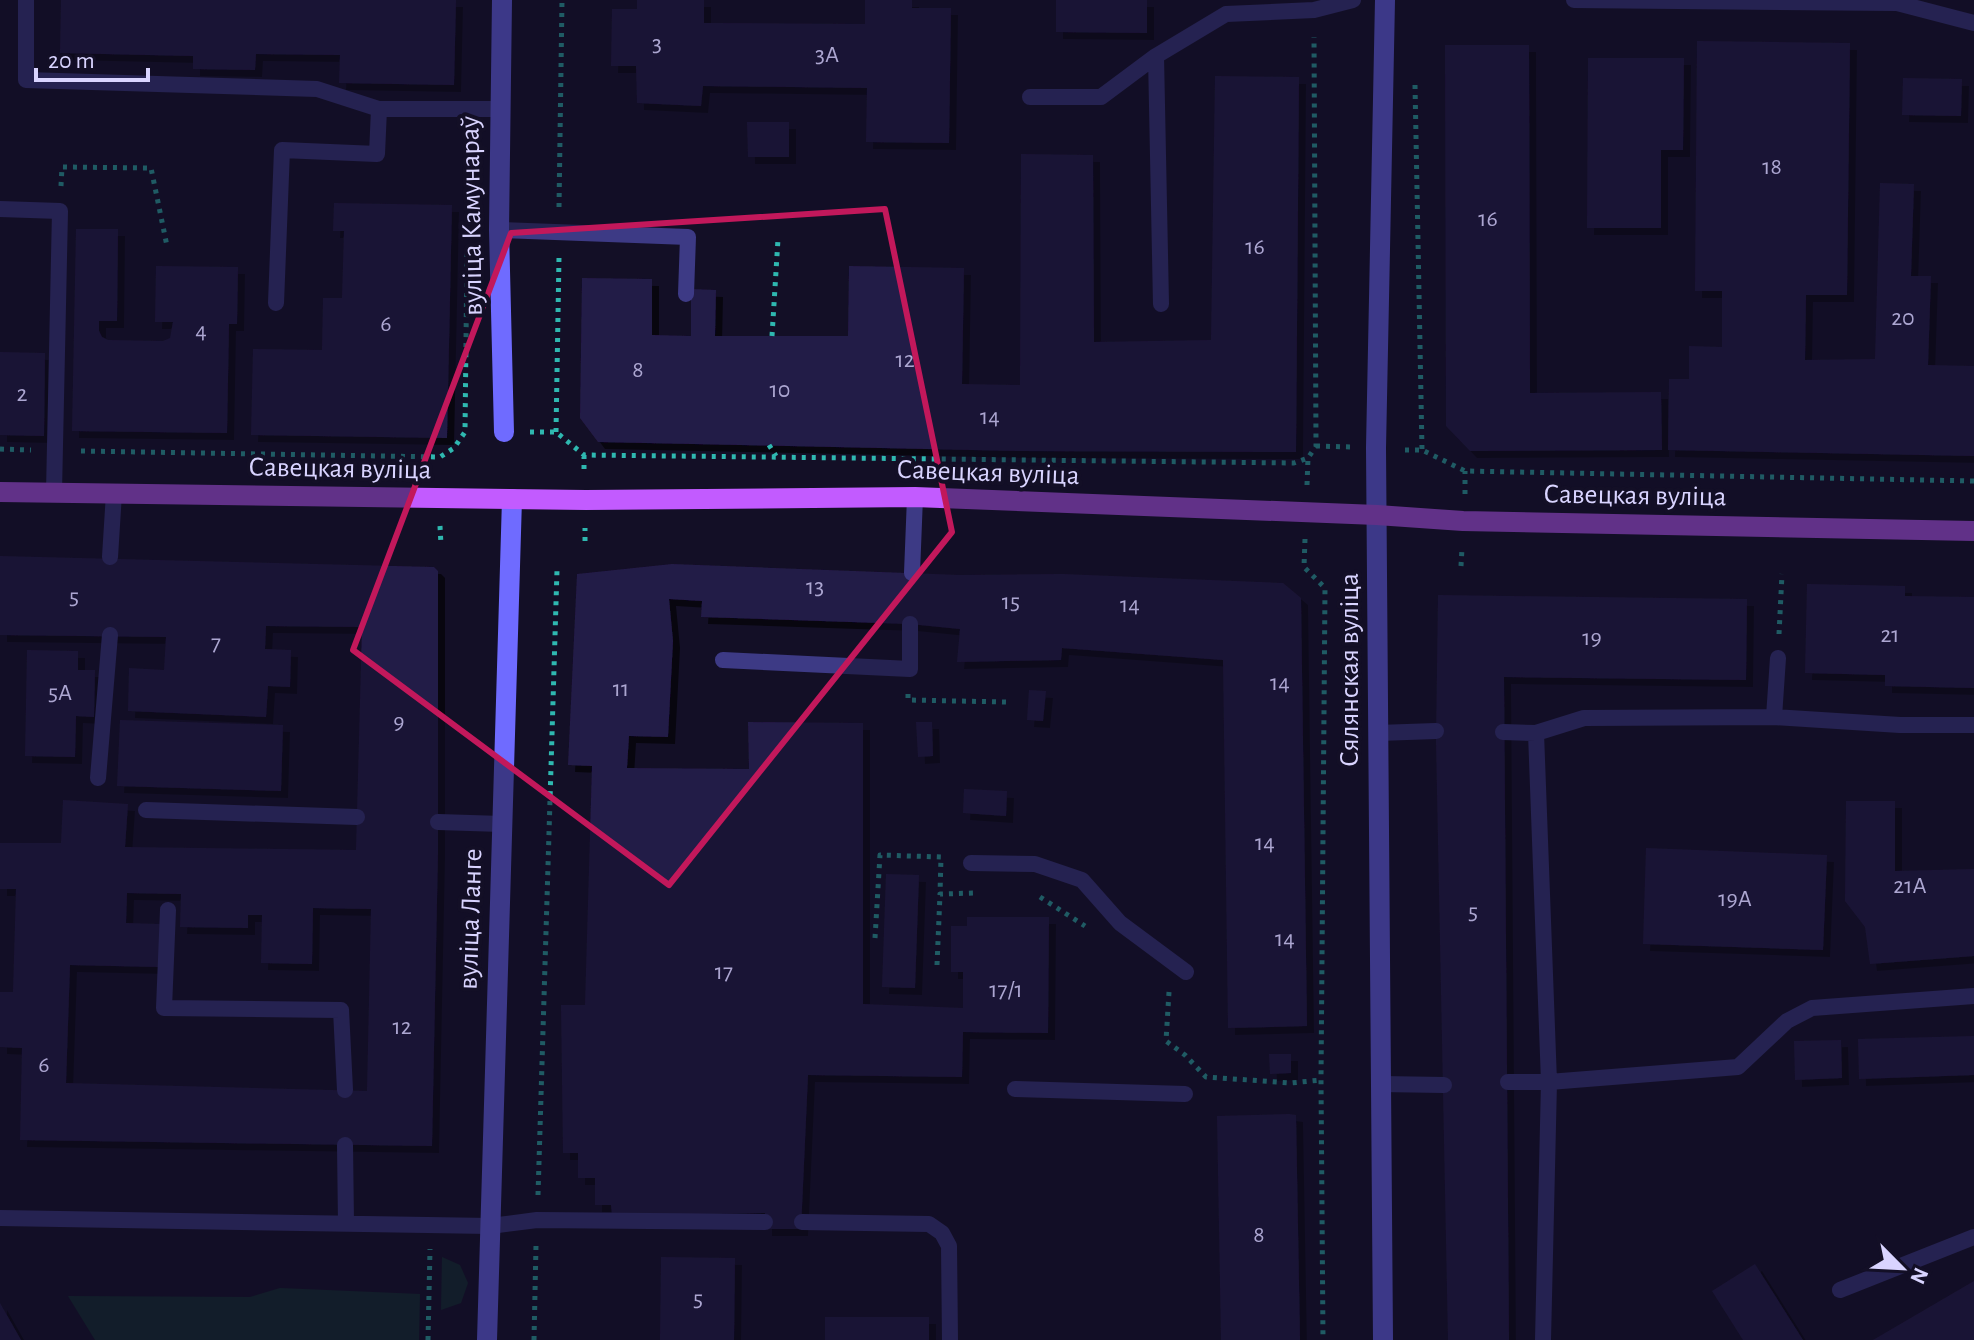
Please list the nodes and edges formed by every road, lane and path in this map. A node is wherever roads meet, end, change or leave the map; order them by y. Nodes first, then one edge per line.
1 (26, 0) edge
2 (502, 0) edge
3 (1353, 0) edge
4 (1385, 0) edge
5 (1574, 0) edge
6 (1314, 10) junction
7 (1974, 23) edge
8 (1156, 56) junction
9 (1415, 78) dead end
10 (1030, 97) dead end
11 (379, 109) junction
12 (499, 109) junction
13 (0, 209) edge
14 (60, 211) junction
15 (499, 230) junction
16 (778, 239) dead end
17 (167, 246) dead end
18 (686, 294) dead end
19 (276, 303) dead end
20 (1161, 304) dead end
21 (772, 336) dead end
22 (465, 432) dead end
23 (504, 432) dead end
24 (556, 432) dead end
25 (769, 445) dead end
26 (0, 449) edge
27 (55, 451) junction
28 (776, 457) junction
29 (1974, 481) edge
30 (0, 492) edge
31 (54, 492) junction
32 (114, 493) junction
33 (915, 497) junction
34 (512, 499) junction
35 (1377, 515) junction
36 (1974, 531) edge
37 (110, 557) dead end
38 (1304, 567) dead end
39 (557, 570) dead end
40 (912, 573) dead end
41 (1782, 574) dead end
42 (910, 624) dead end
43 (110, 635) dead end
44 (1778, 658) joint
45 (723, 660) dead end
46 (910, 669) junction
47 (1006, 702) dead end
48 (1774, 717) junction
49 (1974, 725) edge
50 (1436, 731) dead end
51 (1503, 732) dead end
52 (1378, 733) junction
53 (1536, 733) junction
54 (98, 778) dead end
55 (146, 810) dead end
56 (357, 817) dead end
57 (438, 822) dead end
58 (502, 824) junction
59 (971, 863) dead end
60 (1033, 892) dead end
61 (986, 893) dead end
62 (940, 894) junction
63 (168, 910) dead end
64 (1096, 933) dead end
65 (875, 938) dead end
66 (937, 965) dead end
67 (1186, 972) dead end
68 (1169, 984) dead end
69 (1974, 996) edge
70 (1321, 1080) junction
71 (1508, 1082) dead end
72 (1549, 1082) junction
73 (1381, 1084) junction
74 (1444, 1085) dead end
75 (1015, 1089) dead end
76 (345, 1090) dead end
77 (1185, 1094) dead end
78 (345, 1145) dead end
79 (0, 1218) edge
80 (537, 1220) junction
81 (765, 1222) dead end
82 (802, 1222) dead end
83 (346, 1223) junction
84 (490, 1226) junction
85 (1974, 1237) edge
86 (430, 1248) dead end
87 (1840, 1290) dead end
88 (428, 1340) edge
89 (487, 1340) edge
90 (534, 1340) edge
91 (950, 1340) edge
92 (1323, 1340) edge
93 (1383, 1340) edge
94 (1543, 1340) edge

1 - 11 lane
2 - 12 street, вуліца Камунараў
3 - 6 lane
4 - 35 street, Сялянская вуліца
5 - 7 lane
6 - 8 lane
6 - 28 path
8 - 10 lane
8 - 20 lane
9 - 29 path
11 - 12 lane
11 - 19 lane
12 - 15 street, вуліца Камунараў
13 - 14 lane
14 - 17 path
14 - 27 lane
15 - 18 lane
15 - 23 street, вуліца Камунараў
16 - 21 path
22 - 27 path
24 - 28 path
25 - 28 path
26 - 27 path
27 - 31 lane
30 - 31 main road, Савецкая вуліца
31 - 32 main road, Савецкая вуліца
32 - 34 main road, Савецкая вуліца
32 - 37 lane
33 - 34 main road, Савецкая вуліца
33 - 35 main road, Савецкая вуліца
33 - 40 lane
34 - 58 street, вуліца Ланге
35 - 36 main road, Савецкая вуліца
35 - 52 street, Сялянская вуліца
38 - 70 path
39 - 80 path
41 - 44 path
42 - 46 lane
43 - 54 lane
44 - 48 lane
45 - 46 lane
46 - 47 path
48 - 49 lane
48 - 53 lane
50 - 52 lane
51 - 53 lane
52 - 73 street, Сялянская вуліца
53 - 72 lane
55 - 56 lane
57 - 58 lane
58 - 84 street, вуліца Ланге
59 - 67 lane
60 - 64 path
61 - 62 path
62 - 65 path
62 - 66 path
63 - 76 lane
68 - 70 path
69 - 72 lane
70 - 92 path
71 - 72 lane
72 - 94 lane
73 - 74 lane
73 - 93 street, Сялянская вуліца
75 - 77 lane
78 - 83 lane
79 - 83 lane
80 - 81 lane
80 - 84 lane
80 - 90 path
82 - 91 lane
83 - 84 lane
84 - 89 street, вуліца Ланге
85 - 87 lane
86 - 88 path

